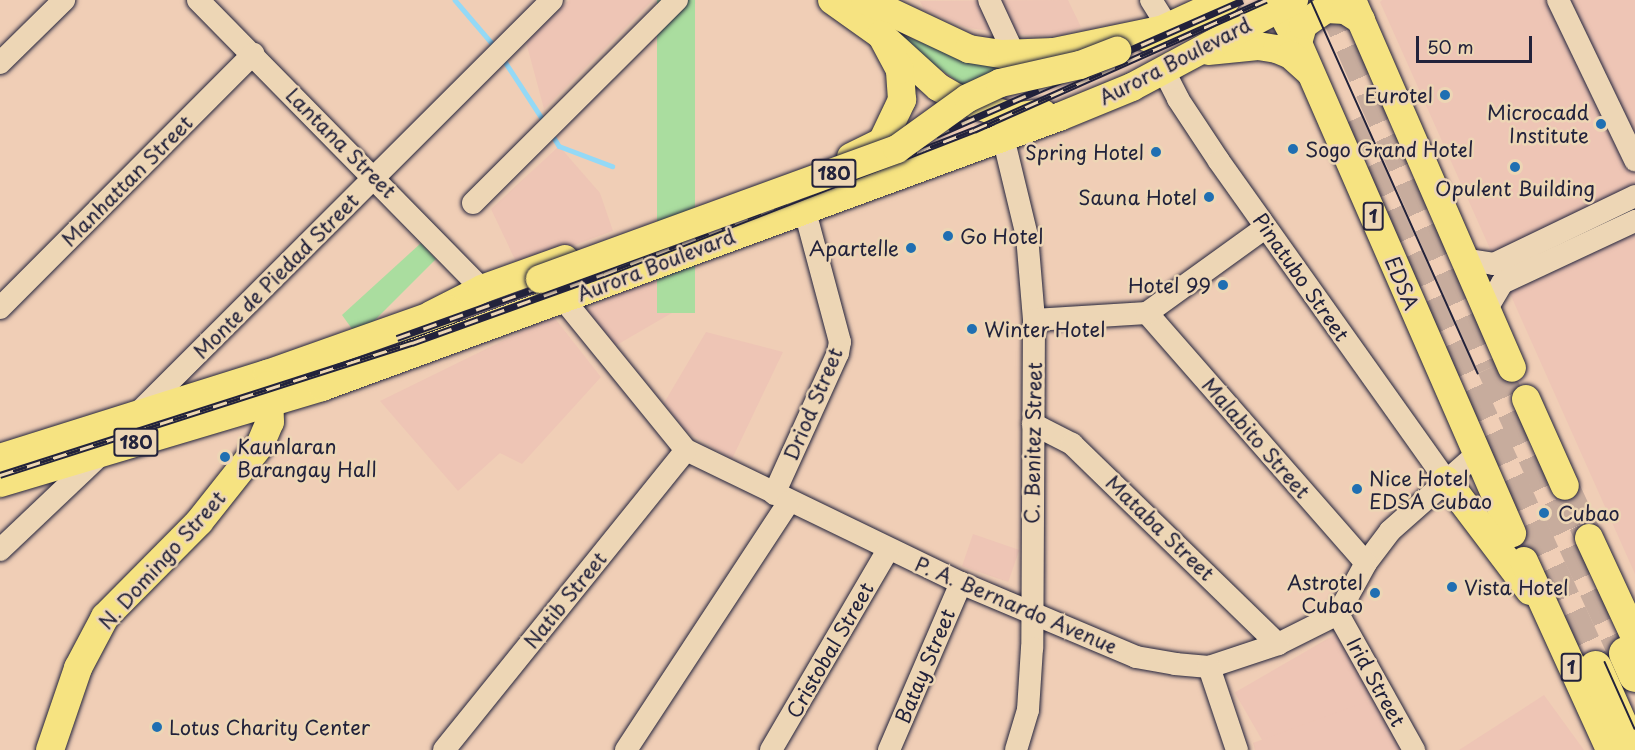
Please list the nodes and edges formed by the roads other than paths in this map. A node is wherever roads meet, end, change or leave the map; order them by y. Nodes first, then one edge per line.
1 (64, 0) edge
2 (198, 0) edge
3 (552, 0) edge
4 (677, 0) edge
5 (832, 0) edge
6 (865, 0) edge
7 (990, 0) edge
8 (1151, 0) edge
9 (1226, 0) edge
10 (1558, 0) edge
11 (1283, 2) edge
12 (1357, 10) edge
13 (1166, 28) junction
14 (881, 35) junction
15 (1298, 43) junction
16 (253, 54) junction
17 (1014, 54) junction
18 (1192, 54) junction
19 (0, 63) edge
20 (1161, 70) junction
21 (1311, 73) junction
22 (1086, 100) junction
23 (1003, 137) junction
24 (1635, 160) edge
25 (375, 178) junction
26 (1635, 196) edge
27 (473, 202) dead end
28 (804, 208) junction
29 (1635, 221) edge
30 (1265, 228) junction
31 (1463, 259) junction
32 (1505, 270) junction
33 (482, 289) junction
34 (564, 300) junction
35 (0, 308) edge
36 (1486, 310) junction
37 (1147, 313) junction
38 (431, 315) junction
39 (1034, 320) junction
40 (1512, 368) dead end
41 (267, 374) junction
42 (1526, 399) dead end
43 (273, 402) junction
44 (135, 416) junction
45 (1033, 424) junction
46 (686, 450) junction
47 (103, 452) junction
48 (1476, 455) junction
49 (0, 458) edge
50 (1446, 480) junction
51 (0, 483) edge
52 (1564, 486) tunnel mouth
53 (781, 498) junction
54 (1512, 533) dead end
55 (1589, 537) tunnel mouth
56 (0, 550) edge
57 (888, 550) junction
58 (1524, 561) dead end
59 (1366, 563) junction
60 (961, 583) junction
61 (1543, 604) junction
62 (1033, 612) junction
63 (1338, 614) junction
64 (1278, 644) junction
65 (1632, 655) edge
66 (1209, 667) junction
67 (1594, 667) tunnel mouth
68 (50, 750) edge
69 (444, 750) edge
70 (626, 750) edge
71 (771, 750) edge
72 (889, 750) edge
73 (1016, 750) edge
74 (1236, 750) edge
75 (1414, 750) edge
76 (1610, 750) edge
77 (1632, 750) edge

1 - 19 street
2 - 16 street, Lantana Street
3 - 25 street, Monte de Piedad Street
4 - 27 street
5 - 14 main road
6 - 17 main road
7 - 17 street
8 - 13 street
9 - 13 main road, Aurora Boulevard / 180
10 - 24 street
11 - 15 main road, EDSA / 1
11 - 18 main road, Aurora Boulevard / 180
12 - 15 main road
12 - 31 main road
13 - 17 main road
13 - 38 main road, Aurora Boulevard / 180, bridge
14 - 22 main road
14 - 33 main road
15 - 21 main road, EDSA / 1
16 - 25 street, Lantana Street
16 - 35 street, Manhattan Street
18 - 20 main road, Aurora Boulevard / 180
18 - 21 main road
20 - 22 main road, Aurora Boulevard / 180
20 - 30 street, Pinatubo Street
21 - 48 main road, EDSA / 1
22 - 23 main road, Aurora Boulevard / 180
23 - 28 main road, Aurora Boulevard / 180
23 - 39 street, C. Benitez Street
25 - 33 street, Lantana Street
25 - 44 street, Monte de Piedad Street
26 - 32 street
28 - 34 main road, Aurora Boulevard / 180
28 - 53 street, Driod Street
29 - 32 street
30 - 37 street
30 - 50 street, Pinatubo Street
31 - 32 street
31 - 36 main road
32 - 36 street
33 - 38 main road
34 - 43 main road, Aurora Boulevard / 180
34 - 46 street, P. A. Bernardo Avenue
36 - 40 main road
37 - 39 street
37 - 59 street, Malabito Street
38 - 41 main road, Aurora Boulevard / 180
39 - 45 street, C. Benitez Street
41 - 43 main road, N. Domingo Street
41 - 44 main road, Aurora Boulevard / 180
42 - 52 main road
43 - 47 main road, Aurora Boulevard / 180
43 - 68 main road, N. Domingo Street
44 - 47 street, Monte de Piedad Street
44 - 49 main road, Aurora Boulevard / 180
45 - 62 street, C. Benitez Street
45 - 64 street, Mataba Street
46 - 53 street, P. A. Bernardo Avenue
46 - 69 street, Natib Street
47 - 51 main road, Aurora Boulevard / 180
47 - 56 street, Monte de Piedad Street
48 - 50 street
48 - 54 main road, EDSA / 1
50 - 59 street
50 - 61 main road
53 - 57 street, P. A. Bernardo Avenue
53 - 70 street, Driod Street
55 - 65 main road
57 - 60 street, P. A. Bernardo Avenue
57 - 71 street, Cristobal Street
58 - 61 main road, 1
59 - 63 street
60 - 62 street, P. A. Bernardo Avenue
60 - 72 street, Batay Street
61 - 76 main road, 1
62 - 66 street, P. A. Bernardo Avenue
62 - 73 street, C. Benitez Street
63 - 64 street, P. A. Bernardo Avenue
63 - 75 street, Irid Street
64 - 66 street, P. A. Bernardo Avenue
66 - 74 street
67 - 77 highway, 1

